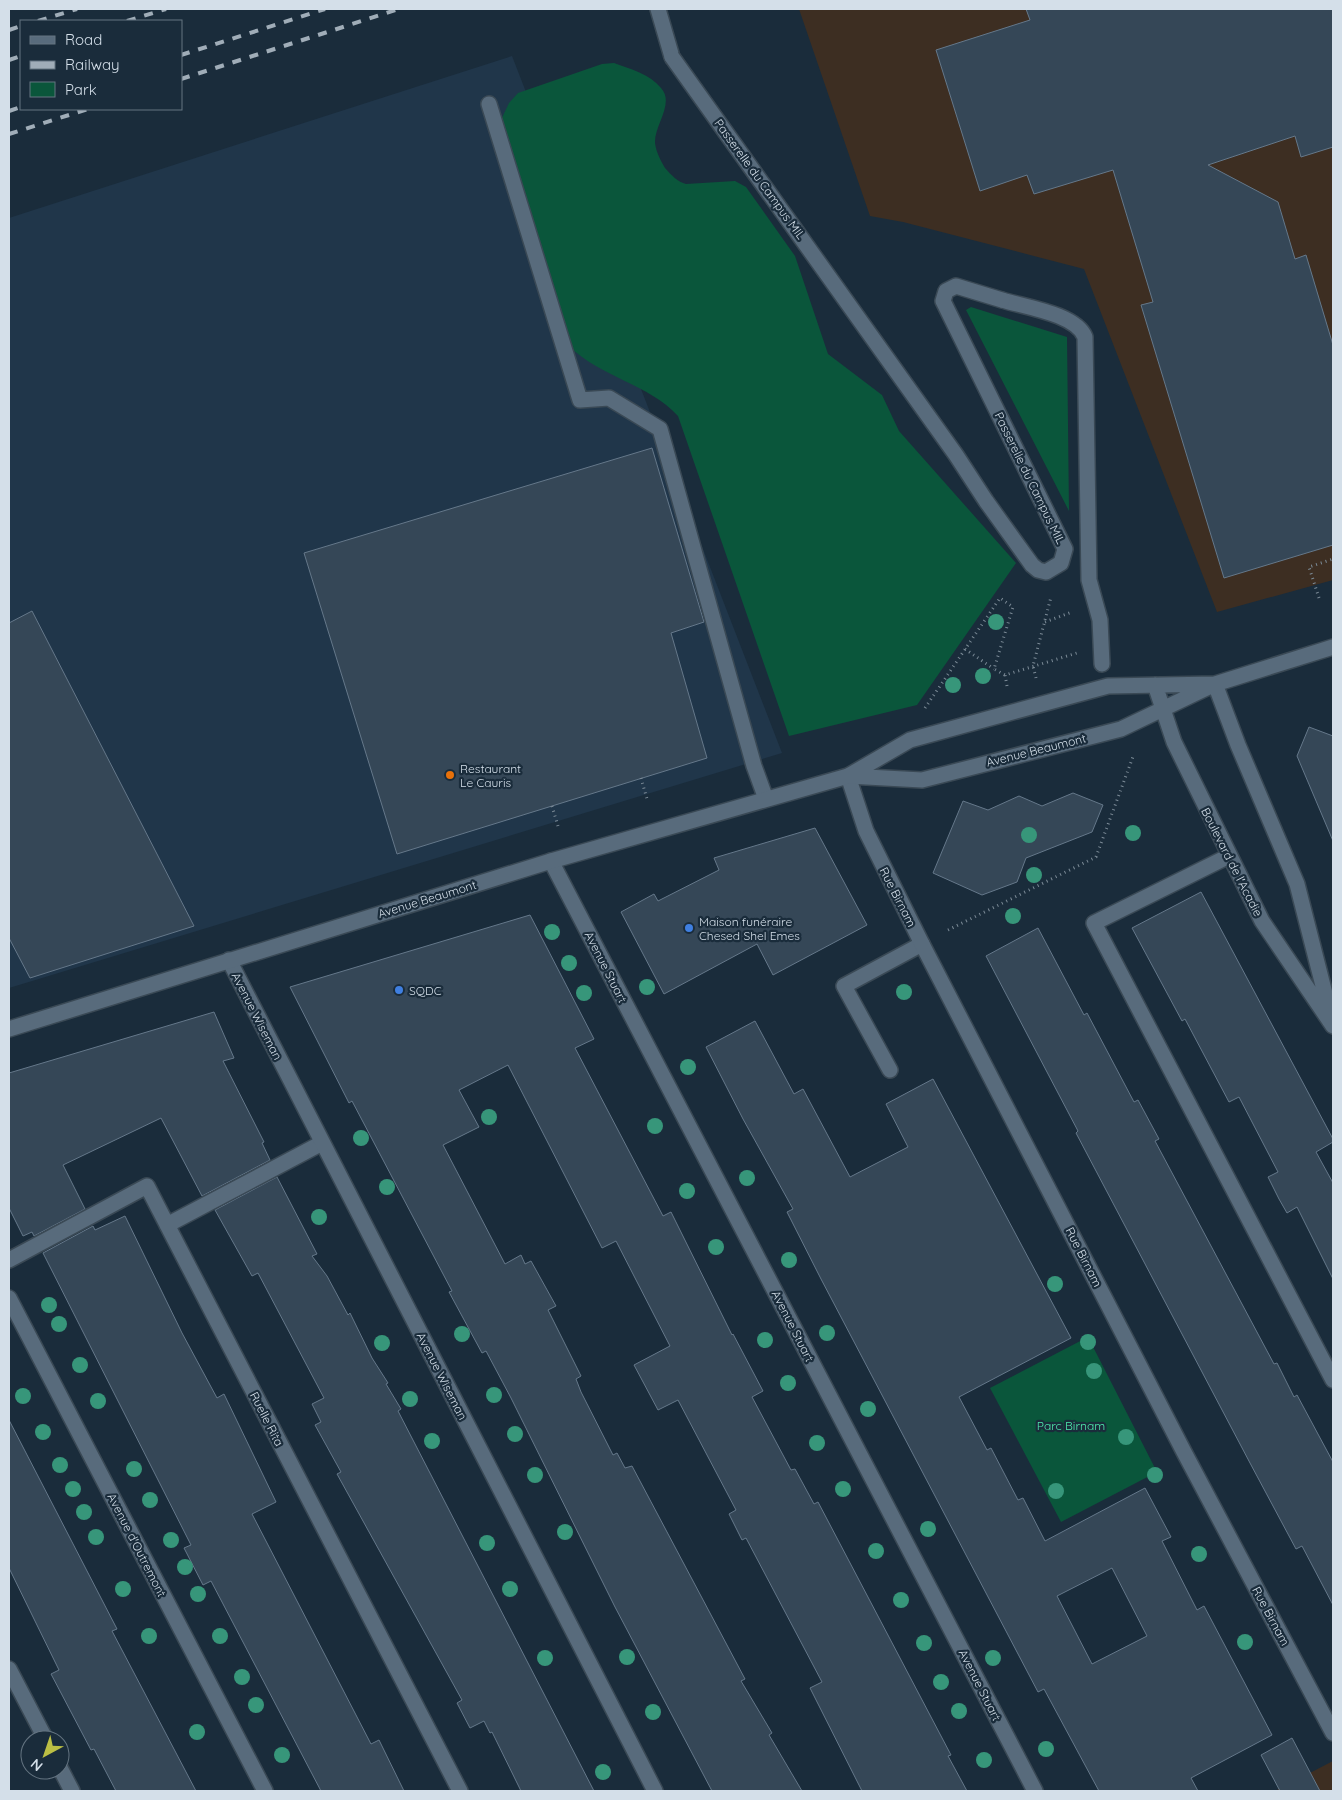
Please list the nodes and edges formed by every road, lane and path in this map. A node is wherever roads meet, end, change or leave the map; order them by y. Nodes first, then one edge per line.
1 (658, 9) edge
2 (489, 104) dead end
3 (1333, 559) edge
4 (1051, 595) dead end
5 (1319, 598) dead end
6 (1100, 646) junction
7 (1333, 647) edge
8 (965, 649) junction
9 (1102, 664) dead end
10 (1033, 666) junction
11 (994, 669) junction
12 (1005, 675) junction
13 (1038, 682) dead end
14 (1215, 684) junction
15 (1155, 685) junction
16 (1008, 691) dead end
17 (1162, 709) junction
18 (922, 711) dead end
19 (1134, 754) dead end
20 (848, 776) junction
21 (641, 778) dead end
22 (647, 799) dead end
23 (766, 799) junction
24 (552, 806) dead end
25 (558, 826) dead end
26 (1229, 856) junction
27 (551, 861) junction
28 (948, 930) dead end
29 (922, 944) junction
30 (229, 960) junction
31 (1333, 1025) edge
32 (9, 1028) edge
33 (890, 1070) dead end
34 (322, 1143) junction
35 (167, 1225) junction
36 (9, 1260) edge
37 (9, 1298) edge
38 (1333, 1380) edge
39 (9, 1669) edge
40 (41, 1730) edge
41 (1333, 1734) edge
42 (265, 1791) edge
43 (460, 1791) edge
44 (655, 1791) edge
45 (1035, 1791) edge

1 - 6 street, Passerelle du Campus MIL, bridge
2 - 23 street
3 - 5 path
4 - 10 path
6 - 9 street, Passerelle du Campus MIL
6 - 10 path
7 - 14 street, Avenue Beaumont
8 - 11 path
8 - 11 path
8 - 18 path
10 - 12 path
10 - 13 path
11 - 12 path
12 - 16 path
14 - 15 street, Avenue Beaumont
14 - 17 street, Avenue Beaumont
14 - 31 street, Boulevard de l'Acadie
15 - 17 street, Boulevard de l'Acadie
15 - 20 street, Avenue Beaumont
17 - 20 street, Avenue Beaumont
17 - 26 street, Boulevard de l'Acadie
19 - 28 path
20 - 23 street, Avenue Beaumont
20 - 29 street, Rue Birnam
21 - 22 path
23 - 27 street, Avenue Beaumont
24 - 25 path
26 - 31 street, Boulevard de l'Acadie
26 - 38 street
27 - 30 street, Avenue Beaumont
27 - 45 street, Avenue Stuart
29 - 33 street
29 - 41 street, Rue Birnam
30 - 32 street, Avenue Beaumont
30 - 34 street, Avenue Wiseman
34 - 35 street
34 - 44 street, Avenue Wiseman
35 - 36 street, Ruelle Rita
35 - 43 street, Ruelle Rita
37 - 42 street, Avenue d'Outremont
39 - 40 street

